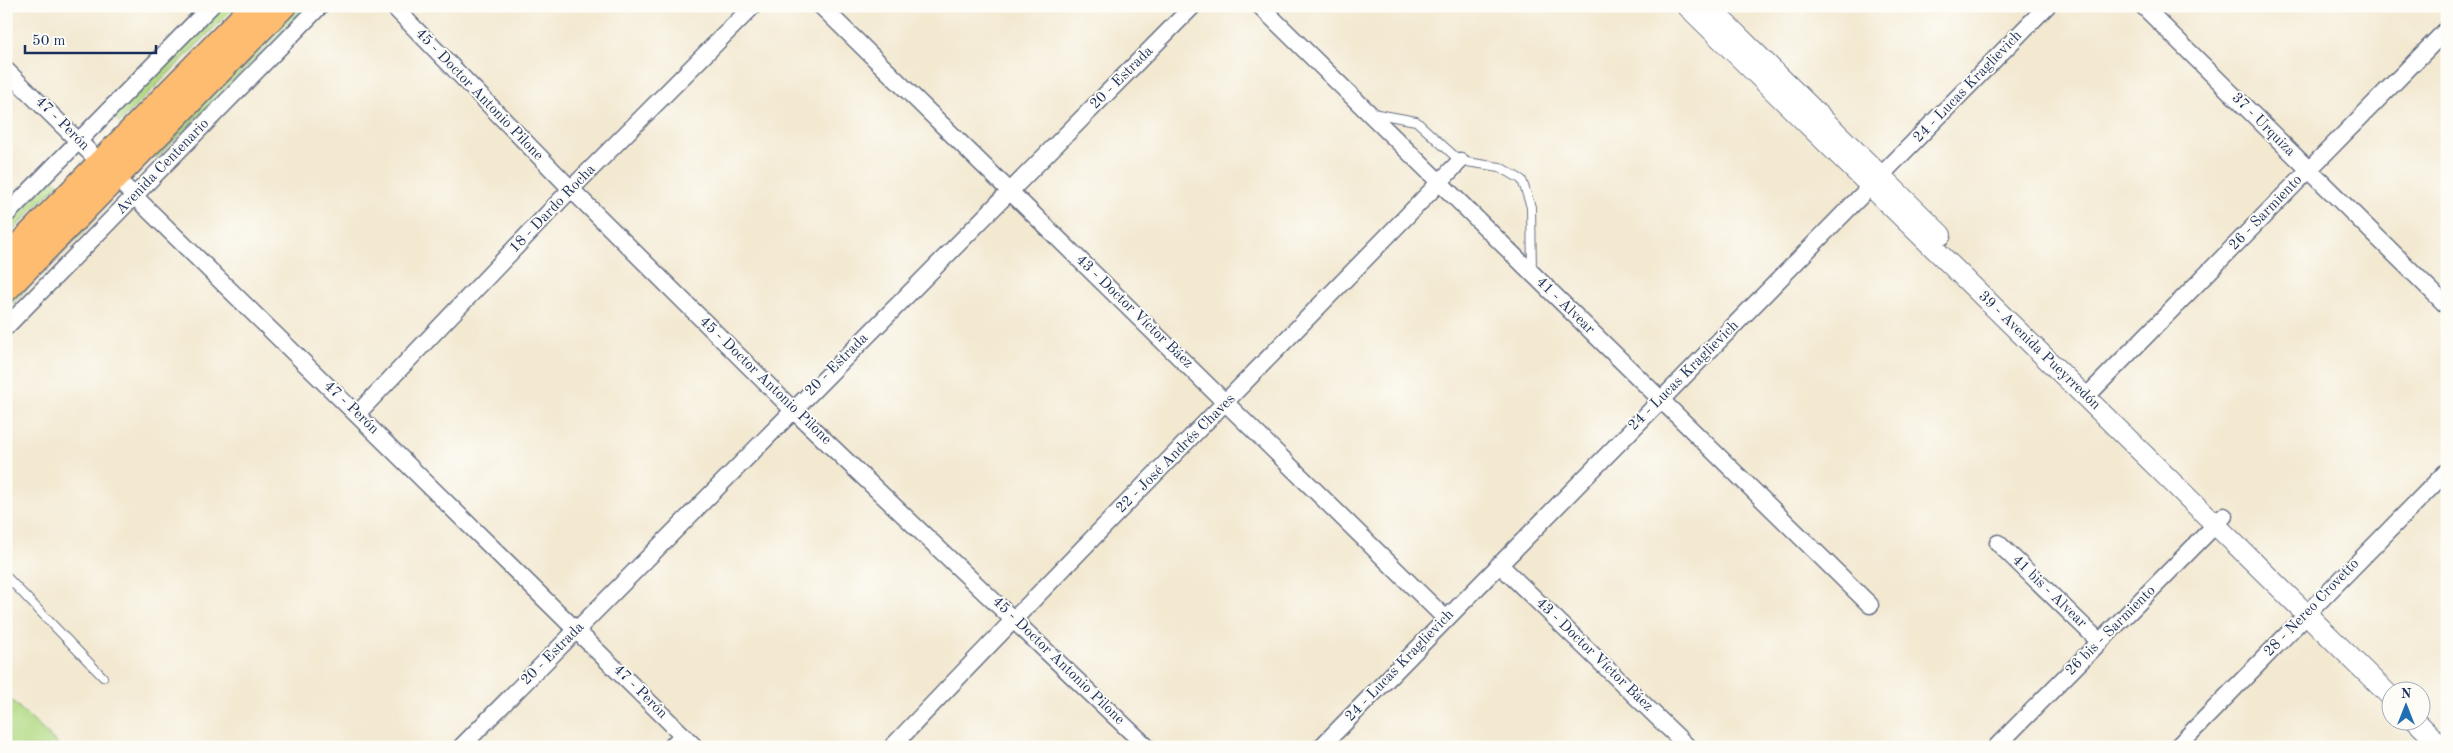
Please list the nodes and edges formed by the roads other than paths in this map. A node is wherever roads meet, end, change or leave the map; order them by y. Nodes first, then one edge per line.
1 (211, 6) edge
2 (254, 6) edge
3 (283, 6) edge
4 (320, 6) edge
5 (393, 6) edge
6 (753, 6) edge
7 (821, 6) edge
8 (1193, 6) edge
9 (1260, 6) edge
10 (1687, 6) edge
11 (1708, 6) edge
12 (2047, 6) edge
13 (2143, 6) edge
14 (2447, 29) edge
15 (6, 70) edge
16 (1368, 112) junction
17 (79, 141) junction
18 (1460, 161) junction
19 (109, 170) junction
20 (2309, 170) junction
21 (1876, 181) junction
22 (1439, 182) junction
23 (571, 190) junction
24 (1010, 191) junction
25 (135, 196) junction
26 (6, 215) edge
27 (6, 259) edge
28 (1532, 273) junction
29 (6, 289) edge
30 (2447, 306) edge
31 (6, 327) edge
32 (2090, 393) junction
33 (1661, 400) junction
34 (1226, 403) junction
35 (792, 410) junction
36 (357, 414) junction
37 (2447, 471) edge
38 (2220, 520) junction
39 (1998, 543) dead end
40 (1499, 564) junction
41 (6, 576) edge
42 (1870, 605) dead end
43 (2311, 609) junction
44 (1014, 618) junction
45 (1446, 619) junction
46 (577, 630) junction
47 (2100, 642) junction
48 (103, 678) dead end
49 (2393, 680) edge
50 (2380, 685) edge
51 (2430, 716) edge
52 (2425, 730) edge
53 (2447, 732) edge
54 (683, 735) junction
55 (461, 747) edge
56 (671, 747) edge
57 (696, 747) edge
58 (892, 747) edge
59 (1146, 747) edge
60 (1321, 747) edge
61 (1688, 747) edge
62 (1996, 747) edge
63 (2177, 747) edge
64 (2442, 747) edge

1 - 17 street
2 - 19 main road, Avenida Centenario
3 - 19 main road, Avenida Centenario
4 - 25 street, Avenida Centenario
5 - 23 street, 45 - Doctor Antonio Pilone
6 - 23 street, 18 - Dardo Rocha
7 - 24 street, 43 - Doctor Víctor Báez
8 - 24 street, 20 - Estrada
9 - 16 street, 41 - Alvear
10 - 21 street, 39 - Avenida Pueyrredón
11 - 21 street, 39 - Avenida Pueyrredón
12 - 21 street, 24 - Lucas Kraglievich
13 - 20 street, 37 - Urquiza
14 - 20 street, 26 - Sarmiento
15 - 17 street, 47 - Perón
16 - 18 lane
16 - 22 street, 41 - Alvear
17 - 19 street, 47 - Perón
17 - 26 street
18 - 22 street, 22 - José Andrés Chaves
18 - 28 lane
19 - 25 street, 47 - Perón
19 - 27 main road, Avenida Centenario
19 - 29 main road, Avenida Centenario
20 - 30 street, 37 - Urquiza
20 - 32 street, 26 - Sarmiento
21 - 32 street, 39 - Avenida Pueyrredón
21 - 33 street, 24 - Lucas Kraglievich
22 - 28 street, 41 - Alvear
22 - 34 street, 22 - José Andrés Chaves
23 - 35 street, 45 - Doctor Antonio Pilone
23 - 36 street, 18 - Dardo Rocha
24 - 34 street, 43 - Doctor Víctor Báez
24 - 35 street, 20 - Estrada
25 - 31 street, Avenida Centenario
25 - 36 street, 47 - Perón
28 - 33 street, 41 - Alvear
32 - 38 street, 39 - Avenida Pueyrredón
33 - 40 street, 24 - Lucas Kraglievich
33 - 42 street, 41 - Alvear
34 - 44 street, 22 - José Andrés Chaves
34 - 45 street, 43 - Doctor Víctor Báez
35 - 44 street, 45 - Doctor Antonio Pilone
35 - 46 street, 20 - Estrada
36 - 46 street, 47 - Perón
37 - 43 street, 28 - Nereo Crovetto
38 - 43 street, 39 - Avenida Pueyrredón
38 - 47 street, 26 bis - Sarmiento
39 - 47 street, 41 bis - Alvear
40 - 45 street, 24 - Lucas Kraglievich
40 - 61 street, 43 - Doctor Víctor Báez
41 - 48 lane
43 - 49 street, 39 - Avenida Pueyrredón
43 - 50 street, 39 - Avenida Pueyrredón
43 - 63 street, 28 - Nereo Crovetto
44 - 58 street, 22 - José Andrés Chaves
44 - 59 street, 45 - Doctor Antonio Pilone
45 - 60 street, 24 - Lucas Kraglievich
46 - 54 street, 47 - Perón
46 - 55 street, 20 - Estrada
47 - 62 street, 26 bis - Sarmiento
51 - 53 street
52 - 64 street
54 - 56 street
54 - 57 street, 47 - Perón

